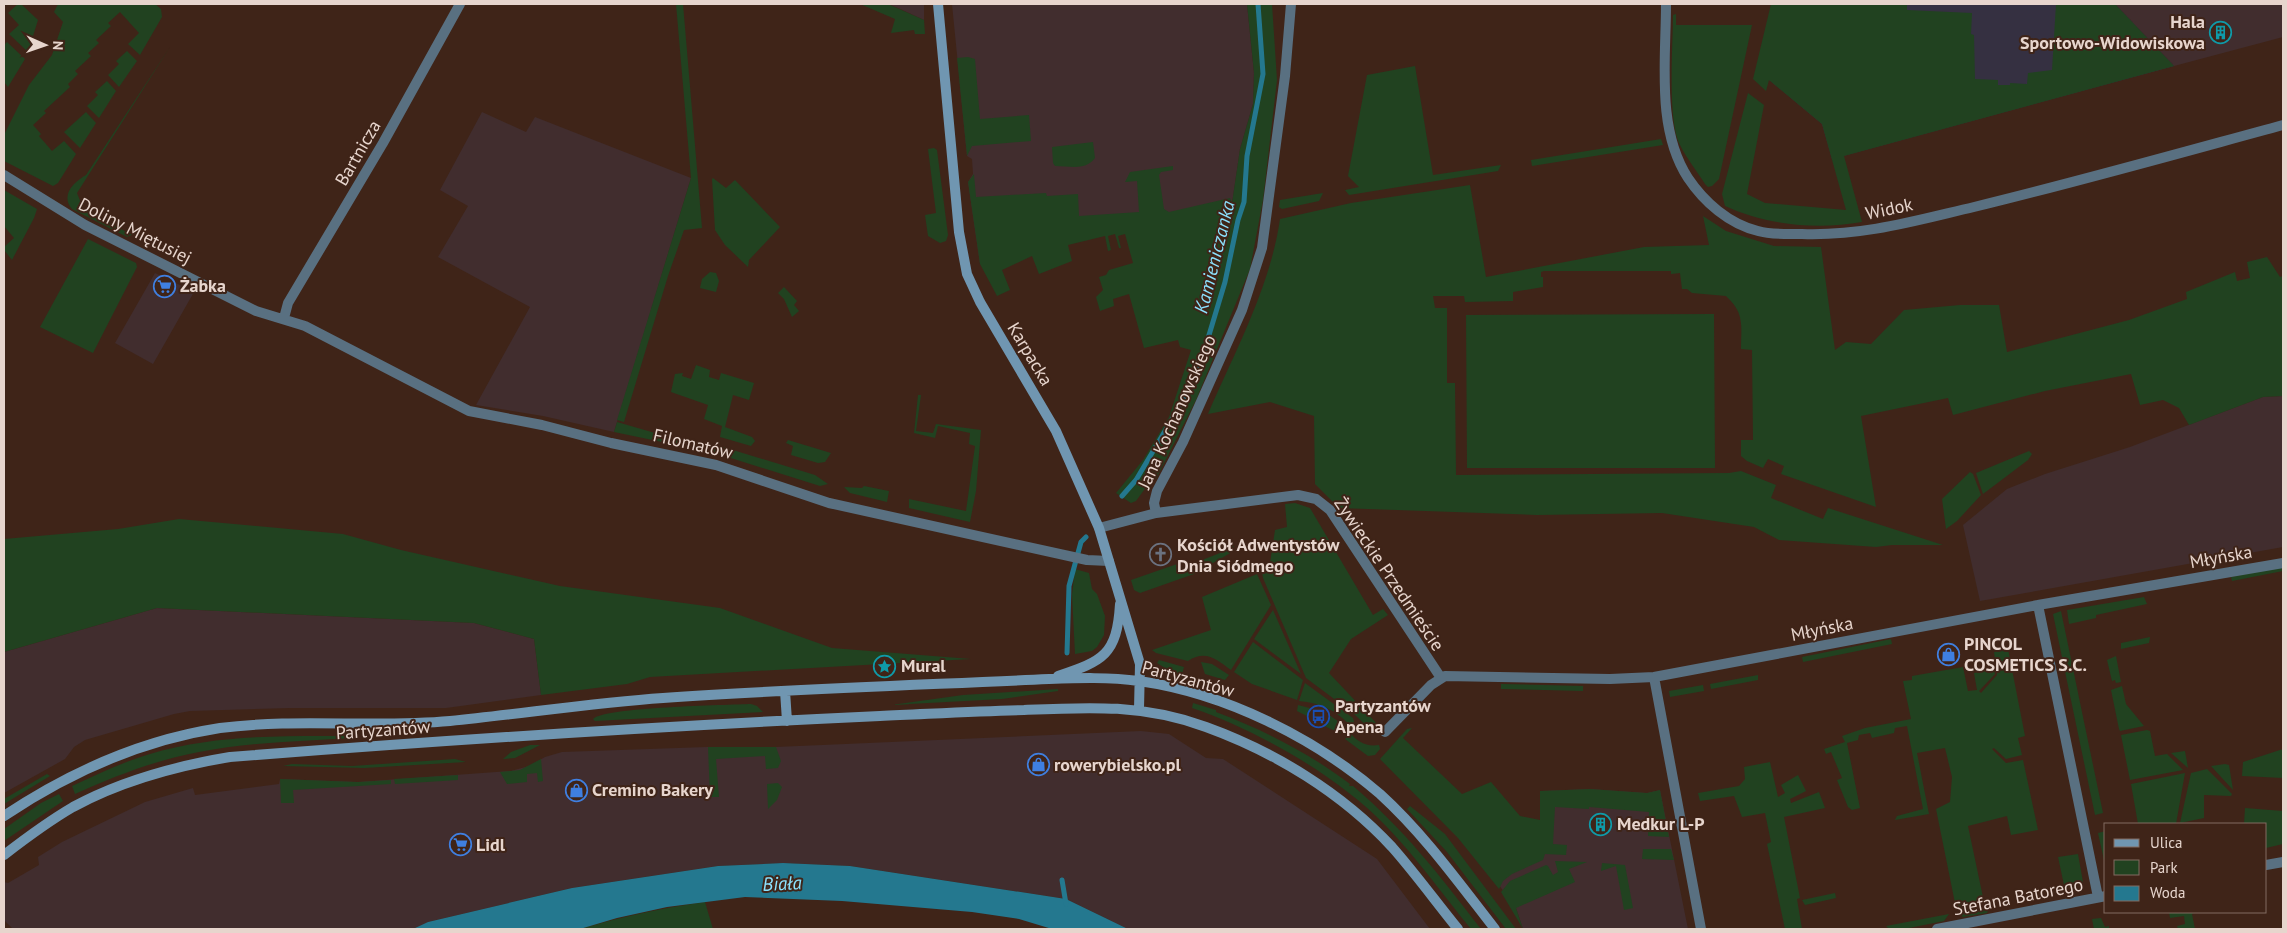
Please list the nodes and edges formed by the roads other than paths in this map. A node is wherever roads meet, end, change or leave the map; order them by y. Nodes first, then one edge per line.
1 (460, 4) edge
2 (938, 4) edge
3 (1291, 4) edge
4 (1666, 4) edge
5 (2283, 124) edge
6 (4, 175) edge
7 (284, 318) junction
8 (1156, 512) junction
9 (1099, 528) junction
10 (1109, 561) junction
11 (2283, 563) edge
12 (1120, 596) junction
13 (2038, 605) junction
14 (1654, 677) junction
15 (1441, 678) junction
16 (1049, 679) junction
17 (1141, 681) junction
18 (786, 691) junction
19 (1139, 709) junction
20 (788, 721) junction
21 (1385, 732) dead end
22 (4, 816) edge
23 (4, 855) edge
24 (2283, 862) edge
25 (2267, 865) edge
26 (2102, 896) edge
27 (1458, 929) edge
28 (1496, 929) edge
29 (1700, 929) edge
30 (1937, 929) edge

1 - 7 street, Bartnicza
2 - 9 main road, Karpacka
3 - 8 street, Jana Kochanowskiego
4 - 5 street, Widok
6 - 7 street, Doliny Miętusiej
7 - 10 street, Filomatów
8 - 9 street, Jana Kochanowskiego
8 - 15 street, Żywieckie Przedmieście
9 - 10 main road, Karpacka
10 - 12 main road, Karpacka
11 - 13 street, Młyńska
12 - 16 main road
12 - 17 main road, Karpacka
13 - 14 street, Młyńska
13 - 26 street
14 - 15 street, Młyńska
14 - 29 street
15 - 21 street
16 - 17 main road, Partyzantów
16 - 18 main road, Partyzantów
17 - 19 main road, Karpacka
17 - 28 main road, Partyzantów
18 - 20 main road
18 - 22 main road, Partyzantów
19 - 20 main road, Partyzantów
19 - 27 main road, Partyzantów
20 - 23 main road, Partyzantów
24 - 25 street
26 - 30 street, Stefana Batorego

